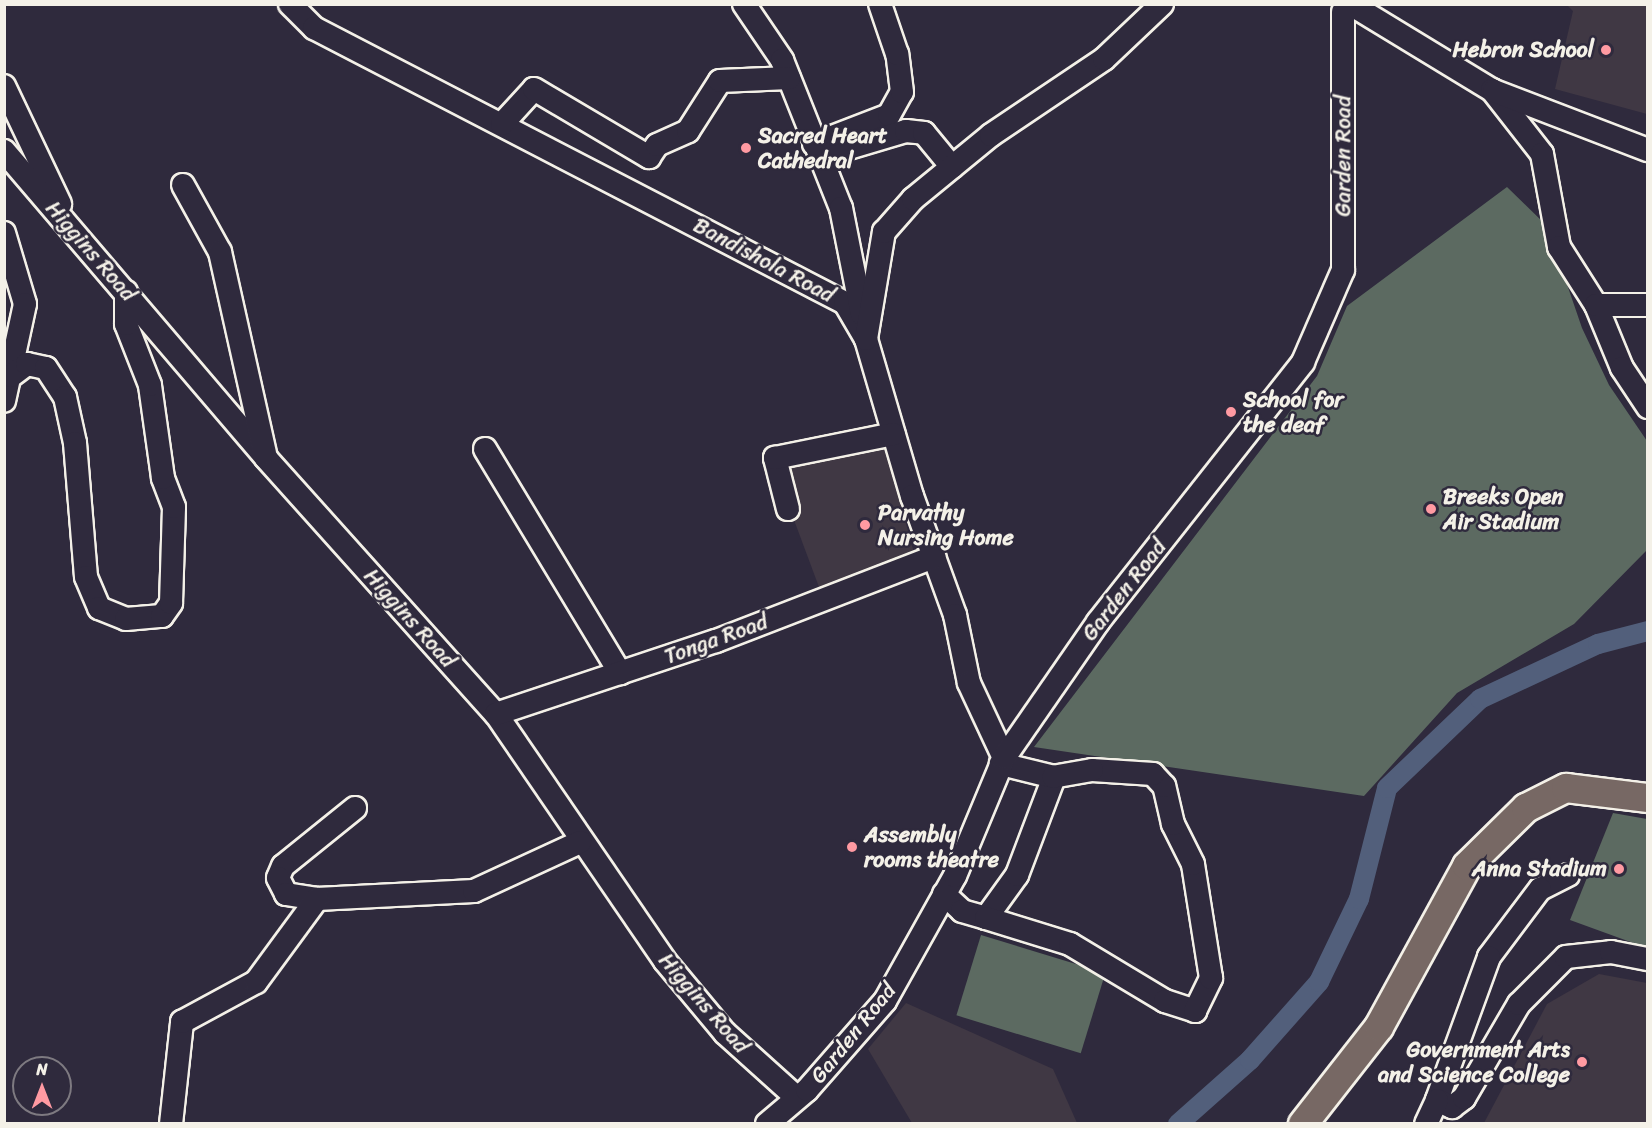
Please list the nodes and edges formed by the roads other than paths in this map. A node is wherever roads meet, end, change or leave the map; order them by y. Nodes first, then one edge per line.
1 (290, 4) edge
2 (744, 4) edge
3 (880, 4) edge
4 (1162, 4) edge
5 (1349, 7) edge
6 (789, 78) junction
7 (4, 86) edge
8 (1492, 90) junction
9 (502, 124) junction
10 (1647, 150) edge
11 (4, 151) edge
12 (817, 151) junction
13 (952, 167) junction
14 (183, 185) dead end
15 (70, 227) junction
16 (4, 233) edge
17 (126, 292) junction
18 (1596, 305) junction
19 (1647, 305) edge
20 (866, 339) junction
21 (11, 376) junction
22 (4, 401) edge
23 (1647, 407) edge
24 (894, 434) junction
25 (485, 449) dead end
26 (266, 458) junction
27 (788, 509) dead end
28 (934, 557) junction
29 (620, 673) junction
30 (496, 714) junction
31 (1002, 761) junction
32 (1054, 777) junction
33 (1647, 798) edge
34 (355, 808) dead end
35 (580, 842) junction
36 (1568, 875) dead end
37 (944, 894) junction
38 (318, 899) junction
39 (986, 918) junction
40 (1647, 959) edge
41 (1441, 1094) junction
42 (796, 1097) junction
43 (171, 1124) edge
44 (767, 1124) edge
45 (1303, 1124) edge
46 (1426, 1124) edge

1 - 9 street, Bandishola Road
2 - 6 street
3 - 12 street
4 - 13 street
5 - 8 street
5 - 31 street, Garden Road
6 - 9 street
6 - 12 street
7 - 15 street
8 - 10 street
8 - 18 street
9 - 20 street, Bandishola Road
11 - 15 street, Higgins Road
12 - 13 street
12 - 20 street
13 - 20 street
14 - 26 street
15 - 17 street, Higgins Road
16 - 21 street
17 - 21 street
17 - 26 street, Higgins Road
18 - 19 street
18 - 23 street
20 - 24 street, Bandishola Road
21 - 22 street
24 - 27 street
24 - 28 street, Bandishola Road
25 - 29 street
26 - 30 street, Higgins Road
28 - 29 street, Tonga Road
28 - 31 street, Bandishola Road
29 - 30 street, Tonga Road
30 - 35 street, Higgins Road
31 - 32 street
31 - 37 street, Garden Road
32 - 39 street
32 - 39 street
33 - 45 main road
34 - 38 street
35 - 38 street
35 - 42 street, Higgins Road
36 - 41 street
37 - 39 street
37 - 42 street, Garden Road
38 - 43 street
40 - 41 street
41 - 46 street
42 - 44 street, Garden Road

